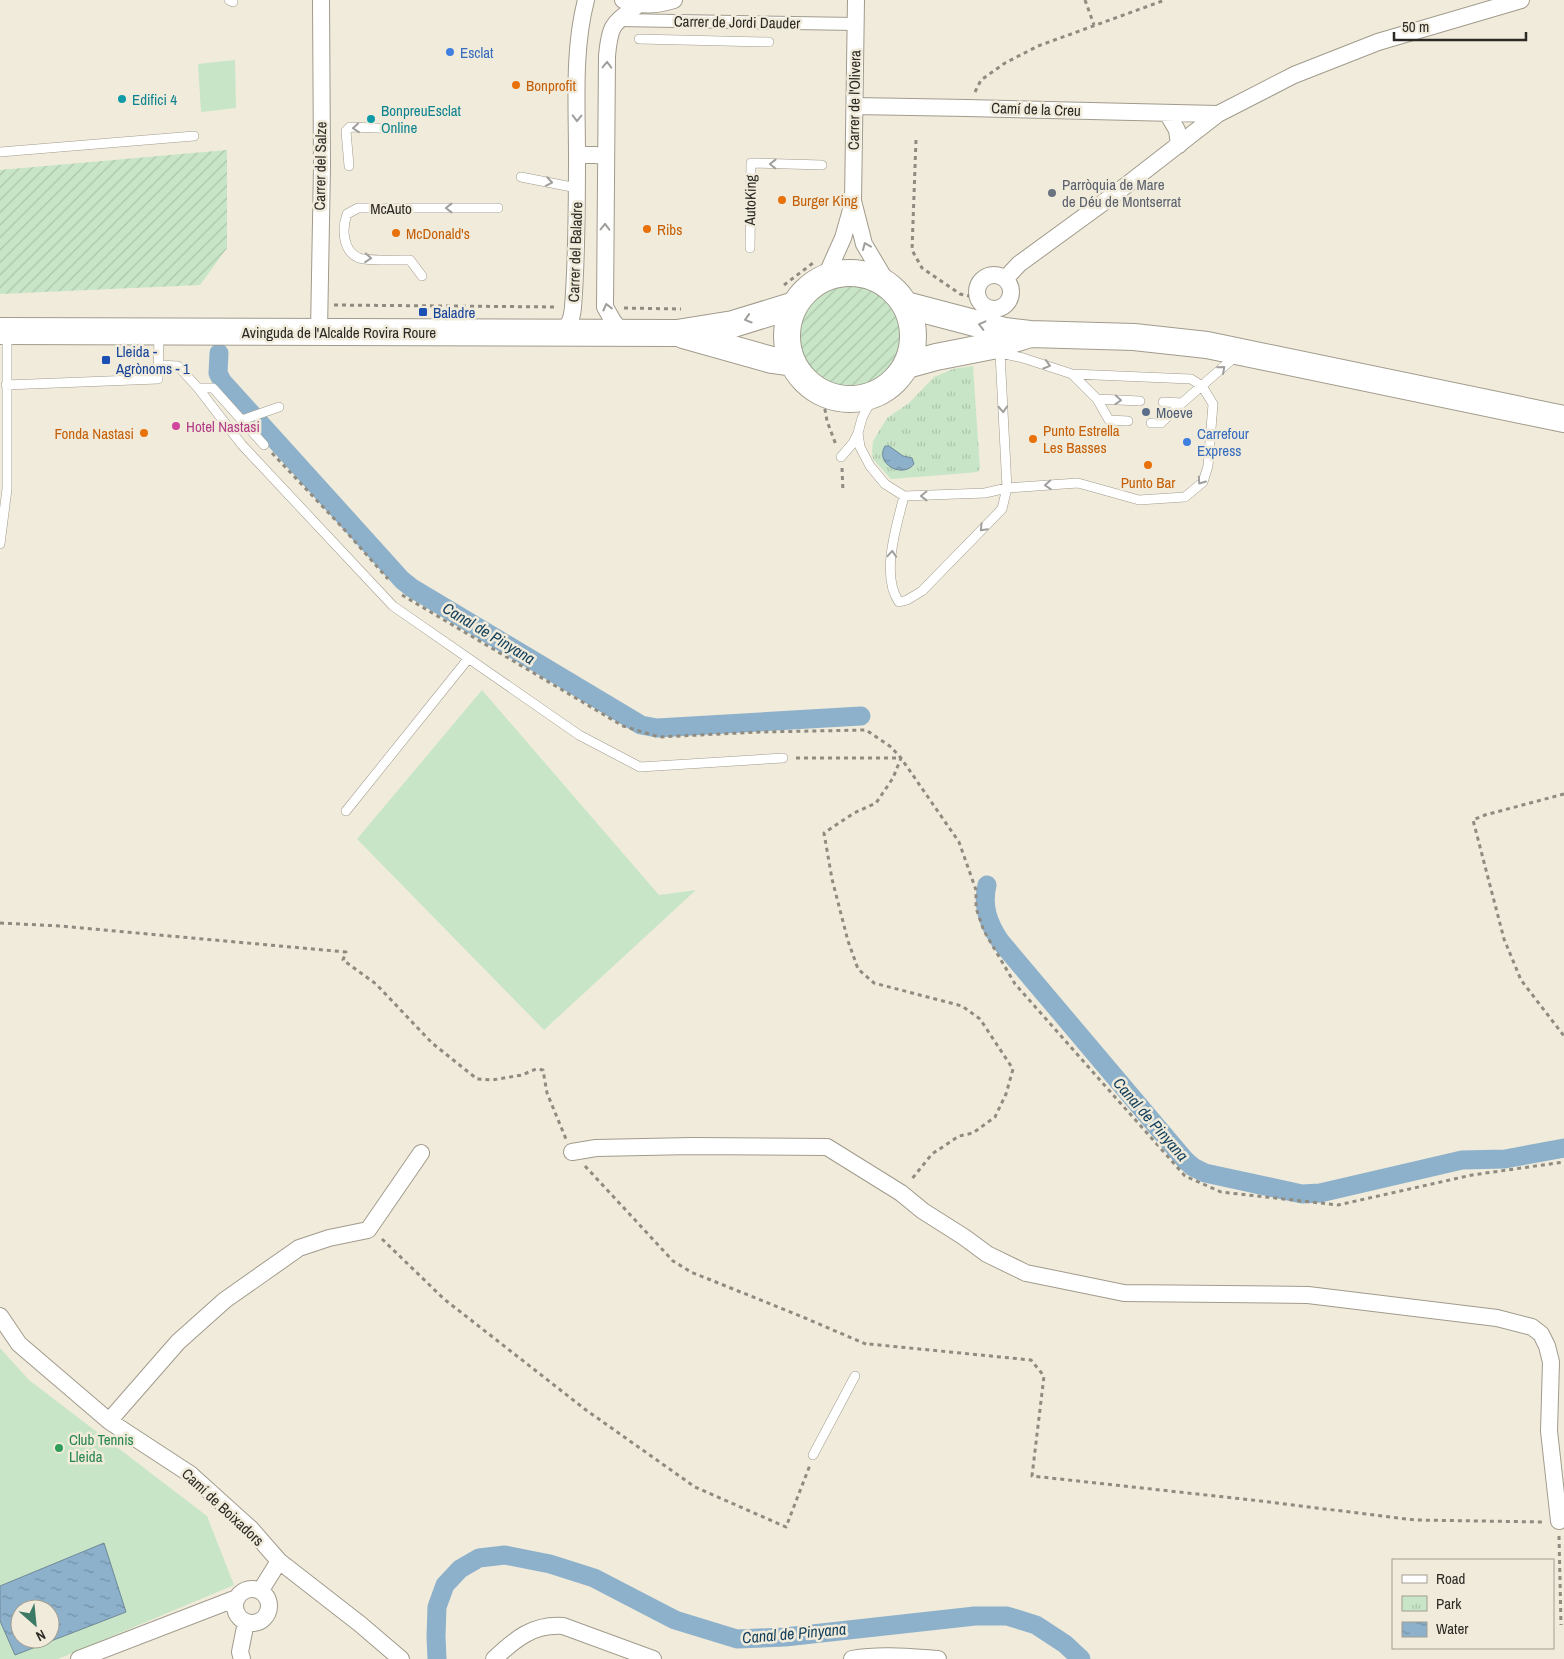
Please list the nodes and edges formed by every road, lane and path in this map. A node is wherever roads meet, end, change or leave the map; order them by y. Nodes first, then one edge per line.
1 (321, 0) edge
2 (586, 0) edge
3 (674, 0) edge
4 (856, 0) edge
5 (1085, 0) edge
6 (1165, 0) edge
7 (1521, 0) edge
8 (630, 2) edge
9 (618, 20) junction
10 (856, 24) junction
11 (1094, 25) junction
12 (639, 40) dead end
13 (769, 42) dead end
14 (854, 106) junction
15 (967, 108) junction
16 (1167, 113) junction
17 (1218, 114) junction
18 (403, 129) dead end
19 (194, 136) dead end
20 (916, 140) dead end
21 (1179, 145) junction
22 (0, 152) edge
23 (606, 158) junction
24 (577, 162) junction
25 (822, 165) dead end
26 (349, 166) dead end
27 (521, 177) dead end
28 (606, 179) junction
29 (577, 188) junction
30 (853, 201) junction
31 (498, 208) dead end
32 (750, 248) dead end
33 (422, 276) dead end
34 (825, 278) junction
35 (1005, 279) junction
36 (889, 286) junction
37 (978, 298) junction
38 (795, 305) junction
39 (906, 305) junction
40 (4, 331) edge
41 (159, 331) junction
42 (319, 331) junction
43 (561, 332) junction
44 (623, 333) junction
45 (678, 333) junction
46 (1030, 334) junction
47 (996, 350) junction
48 (1241, 352) junction
49 (793, 363) junction
50 (158, 365) junction
51 (907, 365) junction
52 (1072, 374) junction
53 (6, 384) junction
54 (1202, 386) junction
55 (198, 388) junction
56 (822, 393) junction
57 (874, 395) junction
58 (1097, 399) junction
59 (1140, 401) dead end
60 (1163, 402) dead end
61 (1182, 403) junction
62 (279, 407) dead end
63 (244, 419) junction
64 (1564, 419) edge
65 (1128, 421) dead end
66 (1151, 423) dead end
67 (858, 433) junction
68 (264, 445) joint
69 (841, 457) junction
70 (1007, 488) junction
71 (843, 492) dead end
72 (904, 496) junction
73 (0, 544) edge
74 (394, 586) dead end
75 (400, 593) dead end
76 (468, 659) junction
77 (784, 758) joint
78 (901, 758) junction
79 (1564, 794) edge
80 (346, 811) dead end
81 (0, 923) edge
82 (1564, 1036) edge
83 (572, 1152) junction
84 (421, 1153) dead end
85 (1564, 1162) edge
86 (901, 1193) junction
87 (368, 1230) junction
88 (0, 1316) edge
89 (855, 1376) dead end
90 (109, 1421) junction
91 (813, 1455) joint
92 (1559, 1521) junction
93 (279, 1561) junction
94 (261, 1590) junction
95 (237, 1598) junction
96 (246, 1622) junction
97 (1561, 1625) dead end
98 (80, 1659) edge
99 (242, 1659) edge
100 (401, 1659) edge
101 (494, 1659) edge
102 (653, 1659) edge
103 (852, 1659) edge
104 (938, 1659) edge

1 - 42 street, Carrer del Salze
2 -> 24 street, Carrer del Baladre
3 - 8 street
4 - 10 street, Carrer de l'Olivera
5 - 11 path
6 - 11 path
7 - 17 street, Camí de la Creu
8 - 9 street
9 - 10 street, Carrer de Jordi Dauder
23 -> 9 street, Carrer del Baladre
10 - 14 street, Carrer de l'Olivera
11 - 15 path
12 - 13 lane
14 - 15 street, Camí de la Creu
14 - 30 street, Carrer de l'Olivera
15 - 16 street, Camí de la Creu
16 - 17 street, Camí de la Creu
16 - 21 street
17 - 21 street, Camí de la Creu
18 -> 26 lane
19 - 22 lane
20 - 37 path
21 - 35 street, Camí de la Creu
23 - 24 street
23 - 28 street, Carrer del Baladre
24 - 28 street
24 - 29 street, Carrer del Baladre
25 -> 32 lane, AutoKing
27 -> 29 lane
44 -> 28 street, Carrer del Baladre
29 - 43 street, Carrer del Baladre
30 - 34 street, Carrer de l'Olivera
36 -> 30 street, Carrer de l'Olivera
31 -> 33 lane, McAuto
34 - 36 main road
34 - 38 main road
35 - 37 street
35 - 37 street
36 - 39 main road
38 -> 45 main road
38 - 49 main road
46 -> 39 main road
39 - 51 main road
40 - 41 main road, Avinguda de l'Alcalde Rovira Roure
40 - 53 lane
41 - 42 main road, Avinguda de l'Alcalde Rovira Roure
41 - 50 lane
42 - 43 main road, Avinguda de l'Alcalde Rovira Roure
43 - 44 main road, Avinguda de l'Alcalde Rovira Roure
44 - 45 main road, Avinguda de l'Alcalde Rovira Roure
45 - 49 main road
46 - 47 main road
46 - 48 main road
47 - 51 main road
47 -> 52 lane
47 -> 70 lane
54 -> 48 lane
48 - 64 main road
49 - 56 main road
50 - 53 lane
50 - 55 lane
51 - 57 main road
52 - 54 lane
52 - 58 lane
53 - 73 lane
54 - 61 lane
54 -> 70 lane
55 - 63 lane
55 - 76 lane
56 - 57 main road
56 - 69 path
57 - 67 lane
58 -> 59 lane
58 - 65 lane
60 - 61 lane
61 - 66 lane
62 - 63 lane
63 - 68 lane
67 - 69 lane
67 - 72 lane
68 - 74 path
69 - 71 path
70 -> 72 lane
70 -> 72 lane
75 - 78 path
76 - 77 lane
76 - 80 lane
77 - 78 path
78 - 85 path
78 - 86 path
79 - 82 path
81 - 83 path
83 - 86 street
83 - 92 path
84 - 87 street
86 - 92 street
87 - 90 street
87 - 91 path
88 - 90 street, Camí de Boixadors
89 - 91 lane
90 - 93 street, Camí de Boixadors
92 - 97 path
93 - 94 street
93 - 100 street, Camí de Boixadors
94 - 95 street
94 - 96 street
95 - 96 street
95 - 98 street
96 - 99 street
101 - 102 street
103 - 104 street

